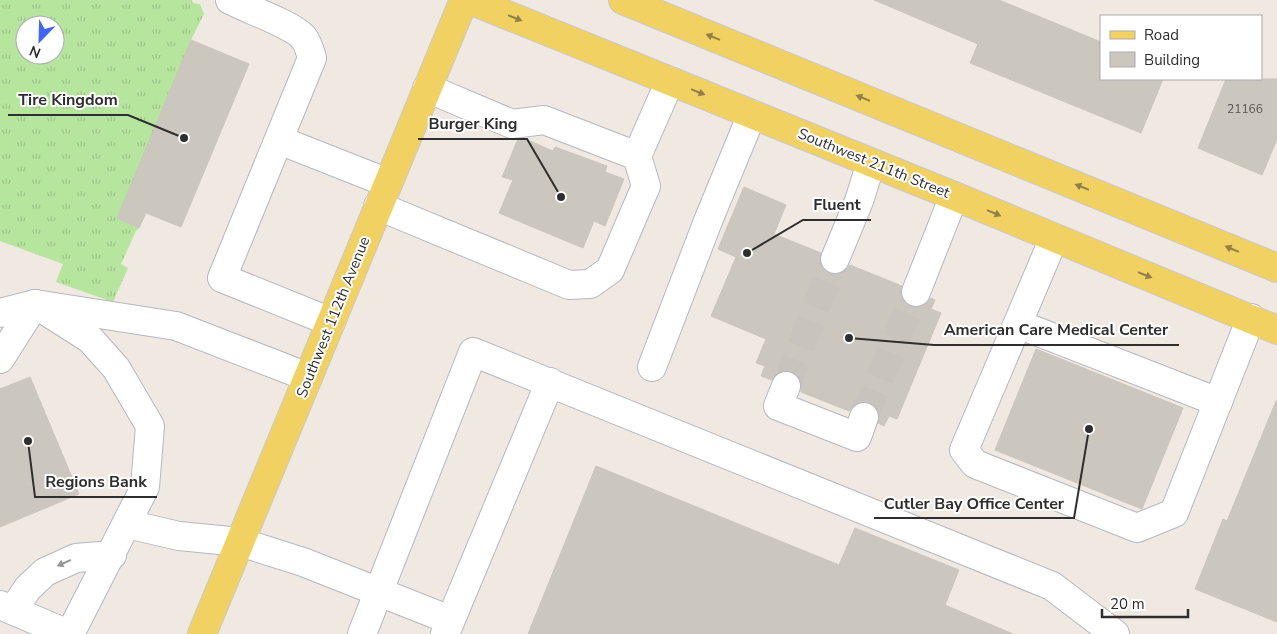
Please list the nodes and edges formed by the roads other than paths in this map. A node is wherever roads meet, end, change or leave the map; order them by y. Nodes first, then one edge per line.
1 (230, 0) edge
2 (464, 0) edge
3 (470, 0) edge
4 (623, 0) edge
5 (670, 81) junction
6 (427, 88) junction
7 (752, 114) junction
8 (544, 120) junction
9 (279, 140) junction
10 (637, 156) junction
11 (871, 163) junction
12 (383, 195) junction
13 (954, 196) junction
14 (1054, 238) junction
15 (835, 259) tunnel mouth
16 (1277, 268) edge
17 (590, 284) junction
18 (916, 292) tunnel mouth
19 (35, 304) junction
20 (0, 313) edge
21 (1251, 318) junction
22 (0, 320) edge
23 (331, 322) junction
24 (1018, 324) junction
25 (1277, 330) edge
26 (0, 338) edge
27 (0, 359) edge
28 (652, 367) dead end
29 (308, 377) junction
30 (550, 382) junction
31 (786, 386) tunnel mouth
32 (1218, 402) junction
33 (864, 418) tunnel mouth
34 (127, 524) junction
35 (240, 542) junction
36 (112, 555) junction
37 (379, 591) junction
38 (6, 608) edge
39 (448, 627) edge
40 (69, 634) edge
41 (202, 634) edge
42 (362, 634) edge
43 (1115, 634) edge

1 - 9 lane
2 - 6 main road, Southwest 112th Avenue
3 -> 5 main road, Southwest 211th Street
16 -> 4 main road
5 -> 7 main road, Southwest 211th Street
5 - 10 lane
6 - 8 lane
6 - 12 main road, Southwest 112th Avenue
7 - 11 main road, Southwest 211th Street
7 - 28 lane
8 - 10 lane
8 - 17 lane
9 - 12 lane
9 - 23 lane
10 - 17 lane
11 - 13 main road, Southwest 211th Street
11 - 15 lane
12 - 17 lane
12 - 23 main road, Southwest 112th Avenue
13 -> 14 main road, Southwest 211th Street
13 - 18 lane
14 -> 21 main road, Southwest 211th Street
14 - 24 lane
19 - 20 lane
19 - 22 lane
19 - 26 lane
19 - 27 lane
19 - 29 lane
19 - 34 lane
21 - 25 main road, Southwest 211th Street
21 - 32 lane
23 - 29 main road, Southwest 112th Avenue
24 - 32 lane
24 - 32 lane
29 - 35 main road, Southwest 112th Avenue
30 - 37 lane
30 - 39 lane
30 - 43 lane
31 - 33 lane
34 - 35 lane
34 - 36 lane
35 - 37 lane
35 - 41 main road, Southwest 112th Avenue
36 -> 38 lane
36 - 40 lane
37 - 39 lane
37 - 42 lane
38 - 40 lane

